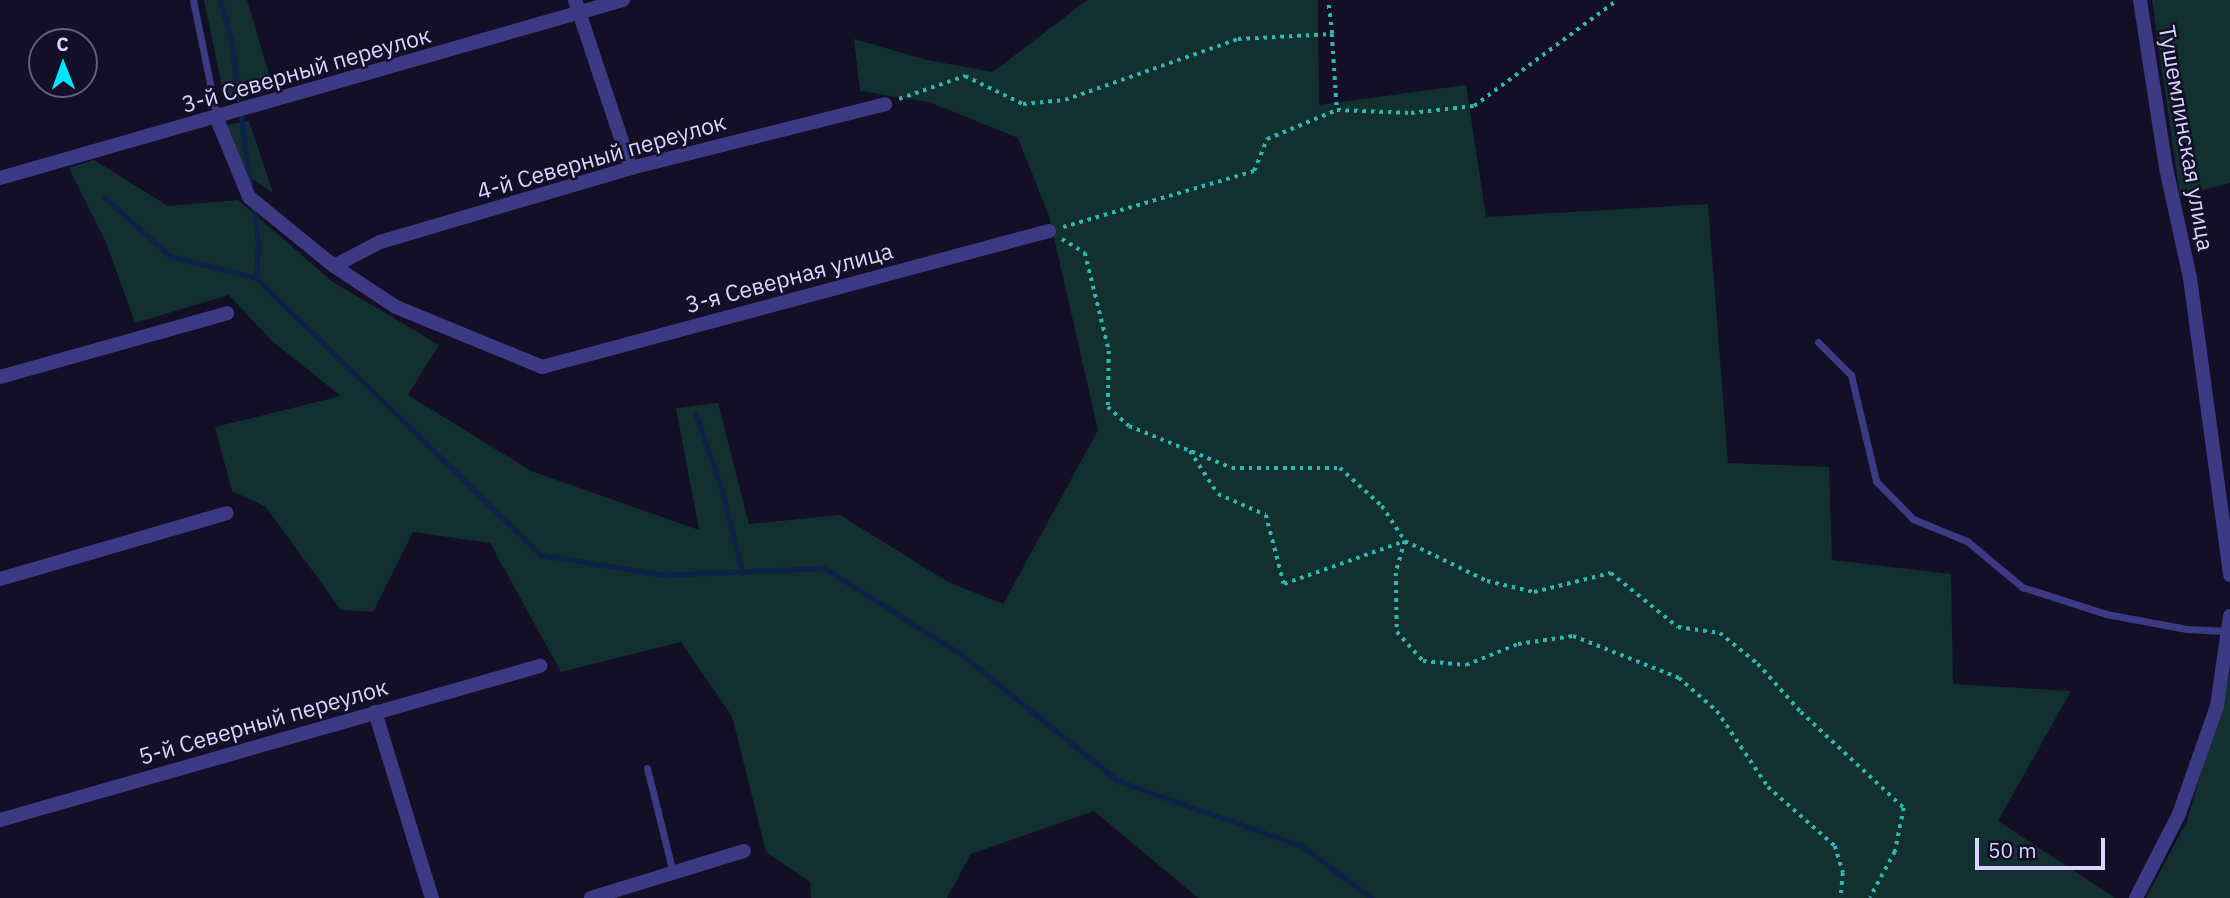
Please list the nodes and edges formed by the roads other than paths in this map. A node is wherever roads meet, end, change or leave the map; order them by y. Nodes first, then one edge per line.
1 (193, 0) edge
2 (623, 0) edge
3 (2140, 0) edge
4 (577, 7) edge
5 (885, 104) road end
6 (218, 119) junction
7 (631, 168) junction
8 (0, 178) edge
9 (1049, 231) road end
10 (334, 267) junction
11 (227, 313) dead end
12 (1818, 342) dead end
13 (0, 377) edge
14 (227, 513) dead end
15 (2230, 575) edge
16 (0, 579) edge
17 (2230, 616) edge
18 (2228, 631) junction
19 (540, 666) dead end
20 (375, 712) junction
21 (646, 768) dead end
22 (0, 820) edge
23 (744, 851) dead end
24 (673, 873) junction
25 (432, 898) edge
26 (591, 898) edge
27 (2136, 898) edge

1 - 6 lane
2 - 4 street, 3-й Северный переулок
3 - 15 street, Тушемлинская улица
4 - 6 street, 3-й Северный переулок
4 - 7 street
5 - 7 street, 4-й Северный переулок
6 - 8 street, 3-й Северный переулок
6 - 10 street
7 - 10 street, 4-й Северный переулок
9 - 10 street, 3-я Северная улица
11 - 13 street
12 - 18 lane
14 - 16 street
17 - 18 street
18 - 27 street
19 - 20 street, 5-й Северный переулок
20 - 22 street, 5-й Северный переулок
20 - 25 street
21 - 24 lane
23 - 24 street
24 - 26 street

